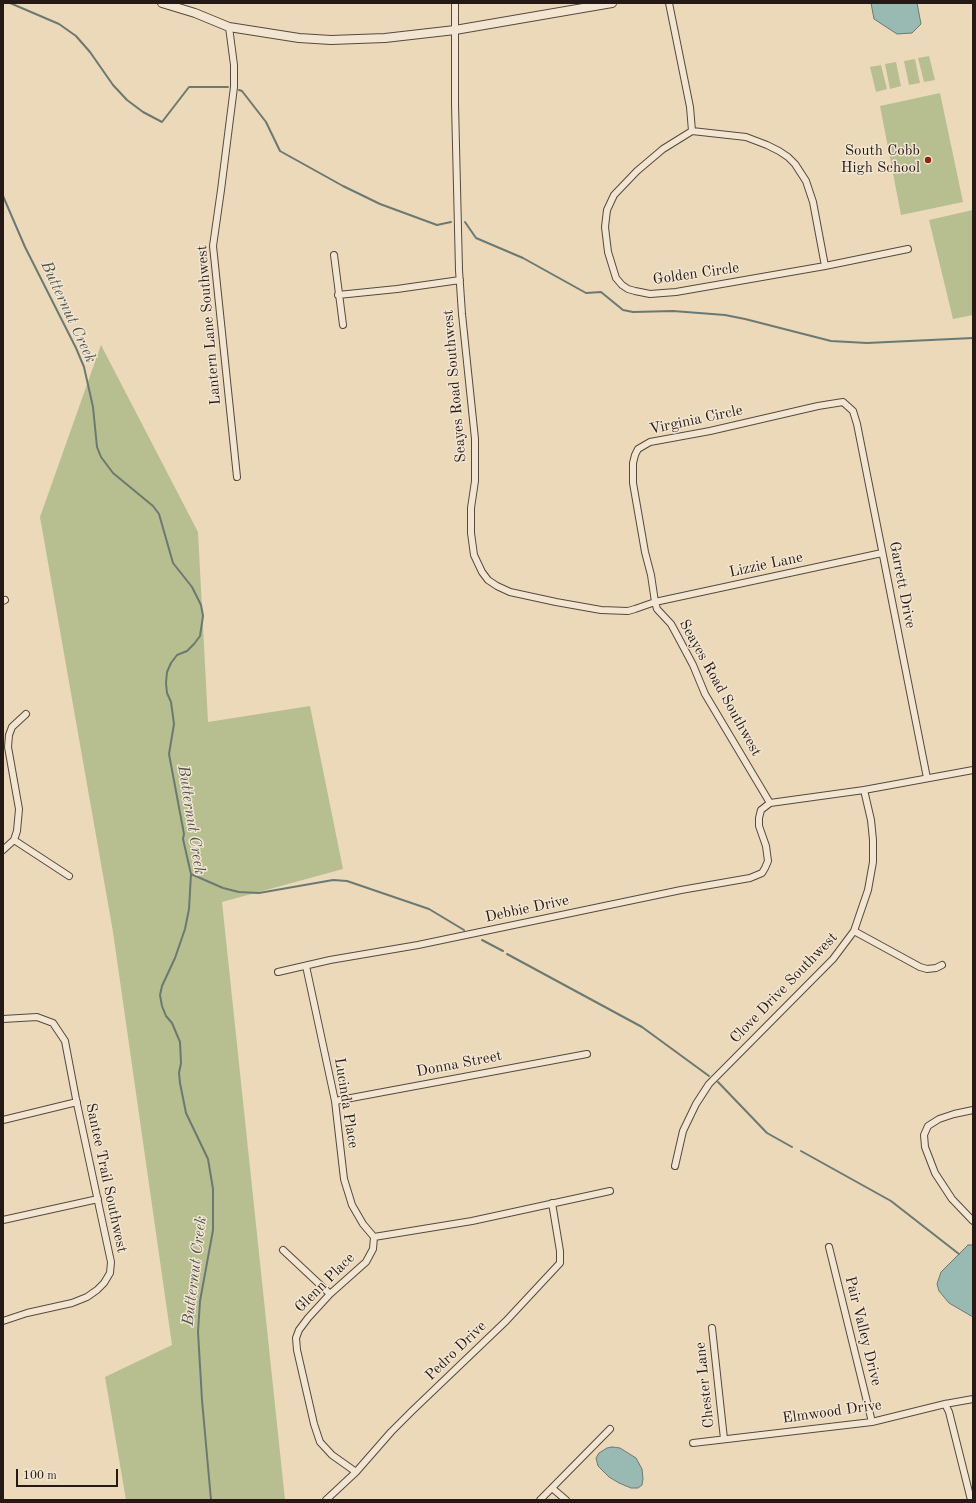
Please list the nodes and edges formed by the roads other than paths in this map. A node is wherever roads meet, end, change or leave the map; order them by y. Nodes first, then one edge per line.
1 (162, 3) edge
2 (455, 3) edge
3 (612, 3) edge
4 (669, 3) edge
5 (229, 27) junction
6 (455, 30) junction
7 (692, 131) junction
8 (908, 249) dead end
9 (334, 255) dead end
10 (825, 266) junction
11 (460, 280) junction
12 (338, 296) junction
13 (343, 325) dead end
14 (843, 402) joint
15 (237, 477) dead end
16 (882, 553) junction
17 (654, 602) junction
18 (26, 714) dead end
19 (973, 770) edge
20 (927, 778) junction
21 (864, 790) junction
22 (770, 803) junction
23 (14, 840) junction
24 (3, 850) edge
25 (69, 876) dead end
26 (854, 931) junction
27 (942, 965) dead end
28 (306, 966) junction
29 (278, 972) dead end
30 (3, 1019) edge
31 (587, 1054) dead end
32 (335, 1101) junction
33 (77, 1102) junction
34 (973, 1110) edge
35 (3, 1120) edge
36 (675, 1166) dead end
37 (610, 1191) dead end
38 (98, 1199) junction
39 (552, 1203) junction
40 (3, 1220) edge
41 (973, 1221) edge
42 (374, 1237) junction
43 (829, 1247) dead end
44 (284, 1250) dead end
45 (330, 1294) junction
46 (3, 1321) edge
47 (712, 1328) dead end
48 (973, 1399) edge
49 (945, 1404) junction
50 (872, 1422) junction
51 (610, 1429) dead end
52 (724, 1439) junction
53 (693, 1443) dead end
54 (356, 1472) junction
55 (552, 1488) junction
56 (326, 1500) edge
57 (540, 1500) edge
58 (566, 1500) edge
59 (971, 1500) edge

1 - 5 street
2 - 6 street, Seayes Road Southwest
3 - 6 street
4 - 7 street
5 - 6 street
5 - 15 street, Lantern Lane Southwest
6 - 11 street, Seayes Road Southwest
7 - 10 street
7 - 10 street, Golden Circle
8 - 10 street, Golden Circle
9 - 12 street
11 - 12 street
11 - 17 street, Seayes Road Southwest
12 - 13 street
14 - 16 street, Garrett Drive
14 - 17 street, Virginia Circle
16 - 17 street, Lizzie Lane
16 - 20 street, Garrett Drive
17 - 22 street, Seayes Road Southwest
18 - 23 street
19 - 20 street
20 - 21 street
21 - 22 street
21 - 26 street, Clove Drive Southwest
22 - 28 street, Debbie Drive
23 - 24 street
23 - 25 street
26 - 27 street
26 - 36 street, Clove Drive Southwest
28 - 29 street, Debbie Drive
28 - 32 street, Lucinda Place
30 - 33 street, Santee Trail Southwest
31 - 32 street, Donna Street
32 - 42 street, Lucinda Place
33 - 35 street
33 - 38 street, Santee Trail Southwest
34 - 41 street
37 - 39 street
38 - 40 street
38 - 46 street, Santee Trail Southwest
39 - 42 street
39 - 54 street, Pedro Drive
42 - 45 street, Glenn Place
43 - 50 street, Pair Valley Drive
44 - 45 street
45 - 54 street, Glenn Place
47 - 52 street, Chester Lane
48 - 49 street, Elmwood Drive
49 - 50 street, Elmwood Drive
49 - 59 street
50 - 52 street, Elmwood Drive
51 - 55 street
52 - 53 street, Elmwood Drive
54 - 56 street, Pedro Drive
55 - 57 street
55 - 58 street

